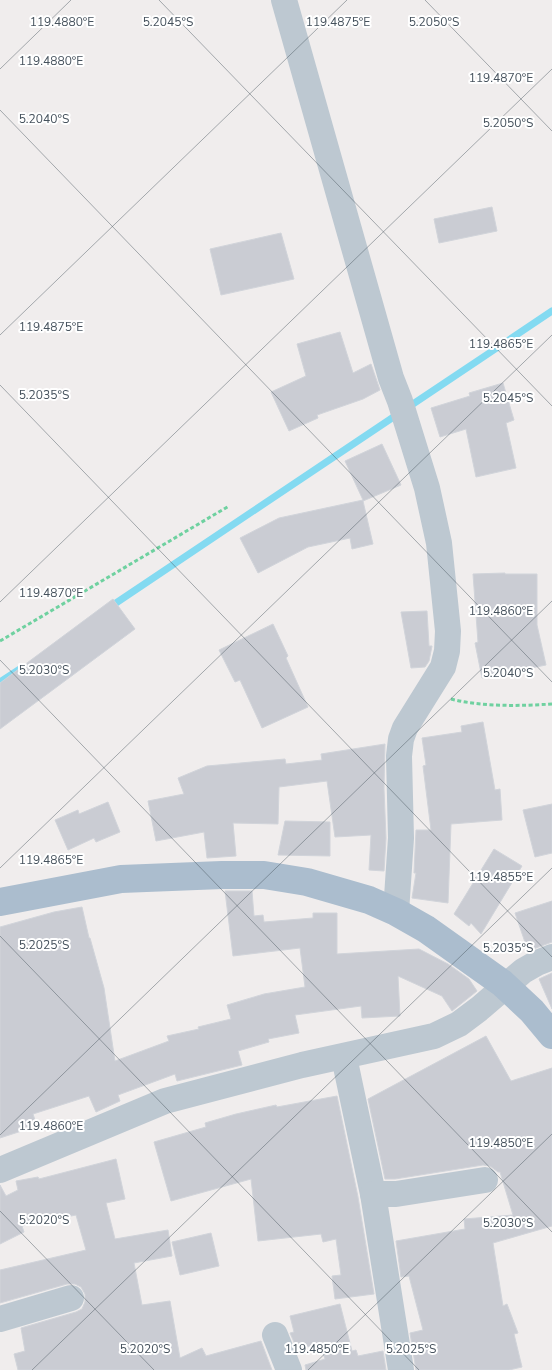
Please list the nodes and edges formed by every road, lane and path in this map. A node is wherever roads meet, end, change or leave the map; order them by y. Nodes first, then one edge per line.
1 (284, 0) edge
2 (228, 506) dead end
3 (0, 641) edge
4 (426, 692) junction
5 (552, 704) edge
6 (0, 902) edge
7 (396, 912) junction
8 (552, 957) edge
9 (506, 986) junction
10 (552, 1035) edge
11 (344, 1057) junction
12 (0, 1170) edge
13 (485, 1180) dead end
14 (373, 1194) junction
15 (71, 1298) dead end
16 (0, 1319) edge
17 (276, 1335) dead end
18 (289, 1370) edge
19 (401, 1370) edge

1 - 4 street
2 - 3 path
4 - 5 path
4 - 7 street
6 - 7 main road
7 - 9 main road
8 - 9 street
9 - 10 main road
9 - 11 street
11 - 12 street
11 - 14 street
13 - 14 street
14 - 19 street
15 - 16 street
17 - 18 street

